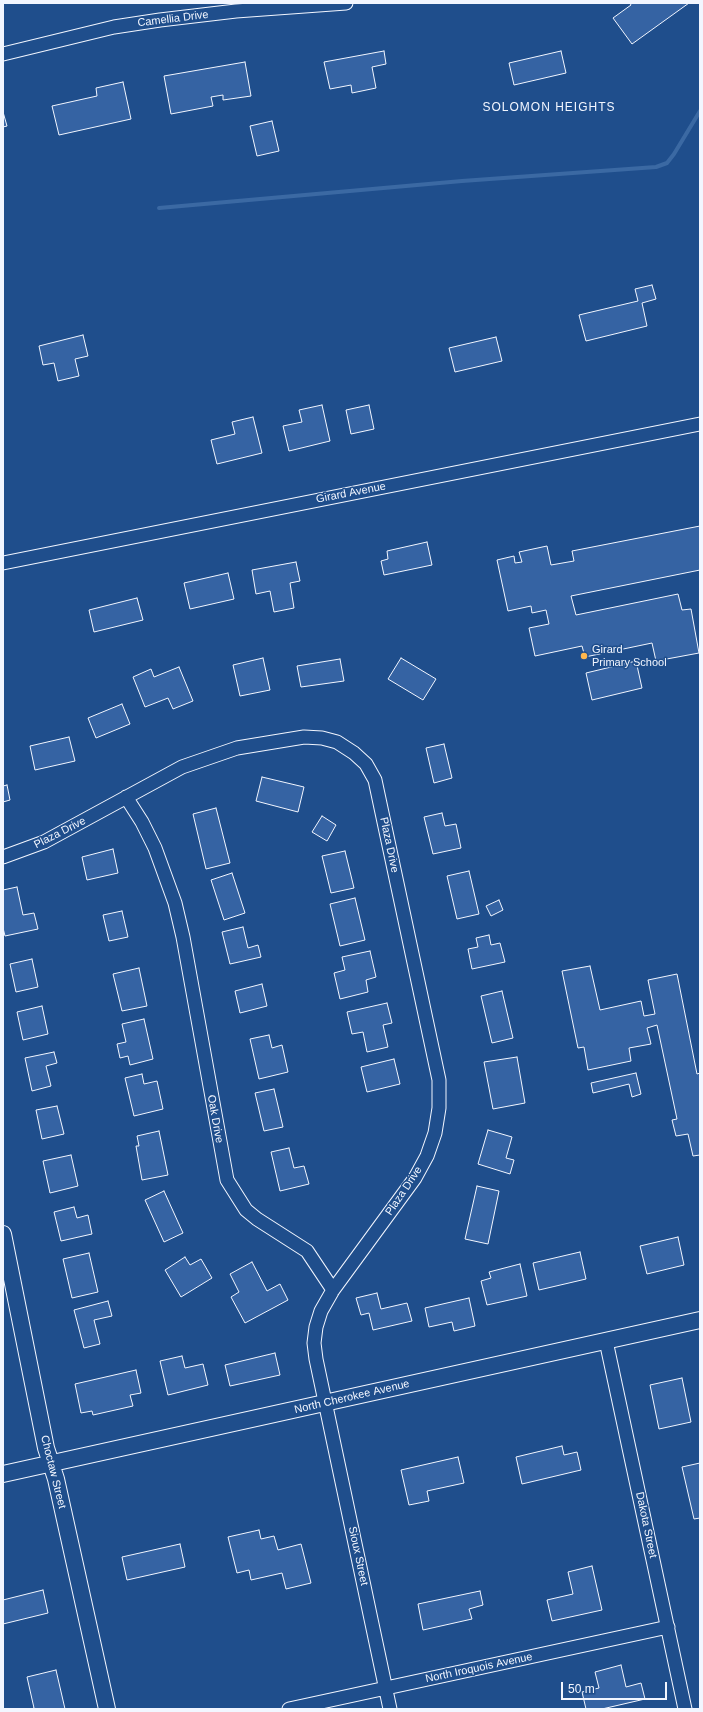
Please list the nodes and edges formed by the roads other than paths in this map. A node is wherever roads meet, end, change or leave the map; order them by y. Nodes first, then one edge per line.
1 (346, 3) edge
2 (3, 54) edge
3 (700, 424) edge
4 (3, 563) edge
5 (126, 798) junction
6 (3, 857) edge
7 (3, 1234) edge
8 (333, 1290) junction
9 (700, 1320) edge
10 (606, 1341) junction
11 (326, 1403) junction
12 (52, 1464) junction
13 (3, 1474) edge
14 (668, 1627) junction
15 (386, 1688) junction
16 (107, 1709) edge
17 (289, 1709) edge
18 (390, 1709) edge
19 (686, 1709) edge

1 - 2 street, Camellia Drive
3 - 4 street, Girard Avenue
5 - 6 street, Plaza Drive
5 - 8 street, Oak Drive
5 - 8 street, Plaza Drive
7 - 12 street, Choctaw Street
8 - 11 street
9 - 10 street, North Cherokee Avenue
10 - 11 street, North Cherokee Avenue
10 - 14 street, Dakota Street
11 - 12 street, North Cherokee Avenue
11 - 15 street, Sioux Street
12 - 13 street, North Cherokee Avenue
12 - 16 street, Choctaw Street
14 - 15 street, North Iroquois Avenue
14 - 19 street, Dakota Street
15 - 17 street, North Iroquois Avenue
15 - 18 street, Sioux Street

